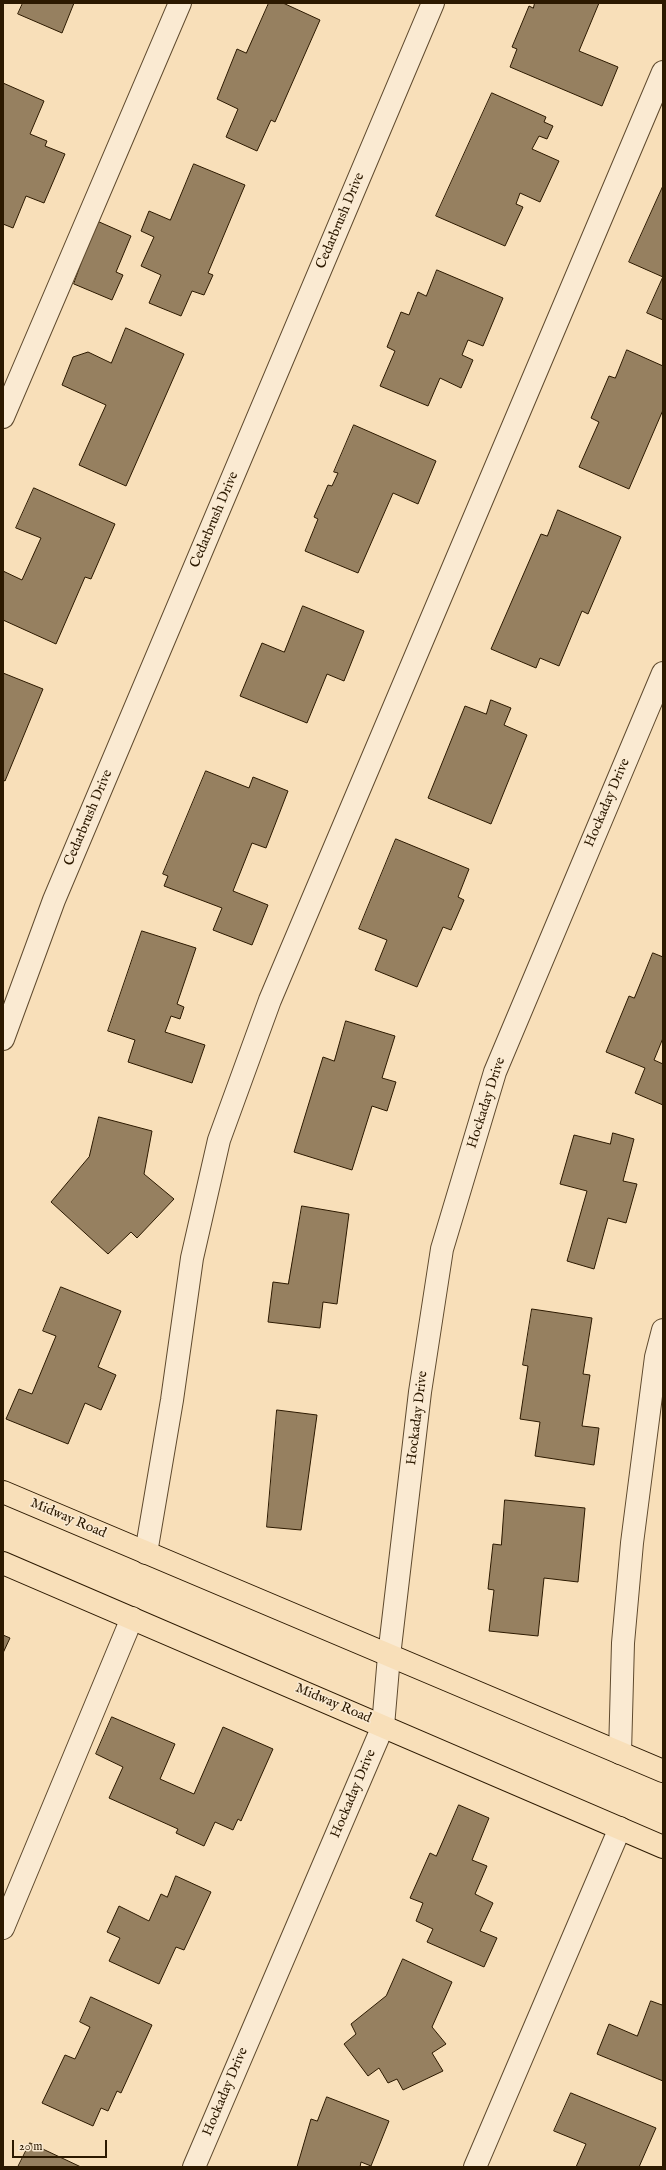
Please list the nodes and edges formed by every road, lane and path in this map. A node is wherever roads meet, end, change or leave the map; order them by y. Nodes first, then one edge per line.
1 (180, 3) edge
2 (433, 3) edge
3 (663, 72) edge
4 (3, 417) edge
5 (663, 673) edge
6 (3, 1039) edge
7 (663, 1330) edge
8 (3, 1492) edge
9 (146, 1553) junction
10 (3, 1563) edge
11 (132, 1618) junction
12 (389, 1656) junction
13 (383, 1726) junction
14 (620, 1753) junction
15 (663, 1771) edge
16 (620, 1828) junction
17 (663, 1847) edge
18 (3, 1928) edge
19 (194, 2167) edge
20 (475, 2167) edge

1 - 4 street
2 - 6 street, Cedarbrush Drive
3 - 9 street
5 - 12 street, Hockaday Drive
7 - 14 street
8 - 9 main road, Midway Road
9 - 12 main road, Midway Road
10 - 11 main road, Midway Road
11 - 13 main road, Midway Road
11 - 18 street
12 - 13 street, Hockaday Drive
12 - 14 main road, Midway Road
13 - 16 main road, Midway Road
13 - 19 street, Hockaday Drive
14 - 15 main road, Midway Road
16 - 17 main road, Midway Road
16 - 20 street

